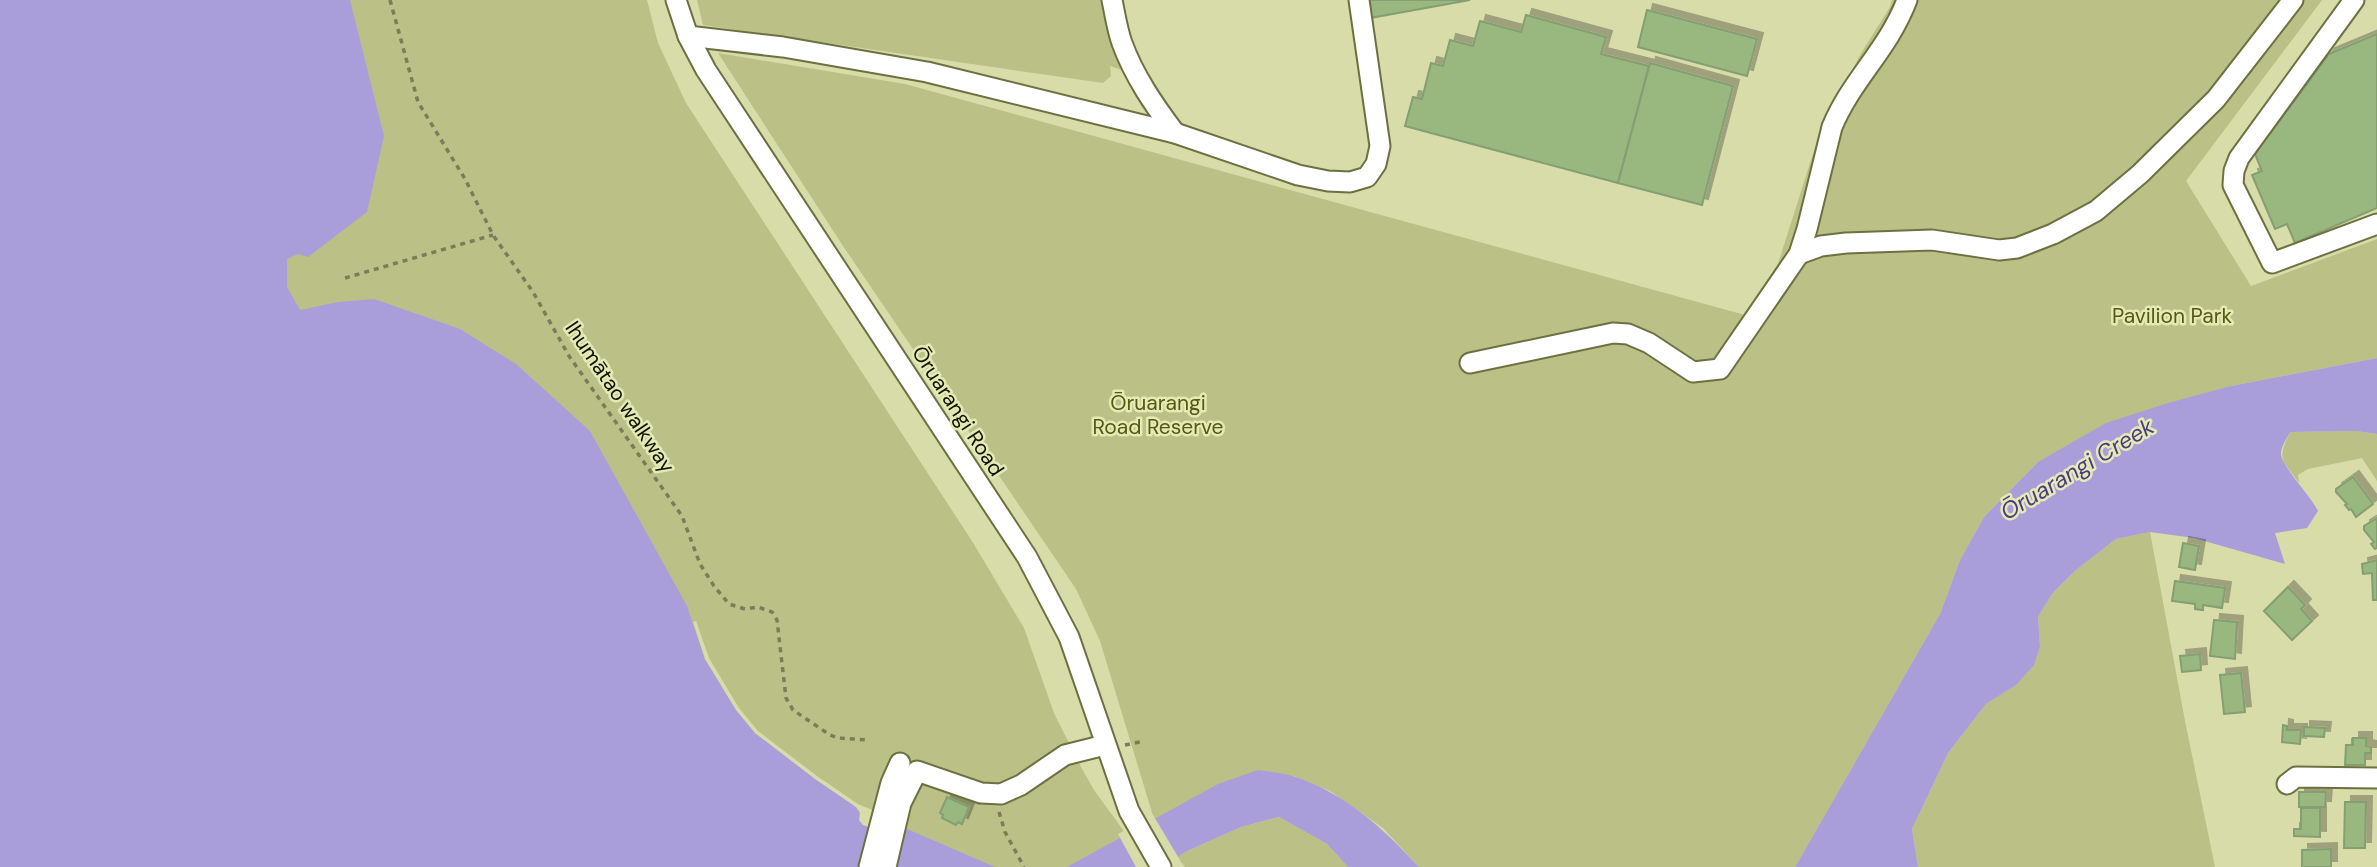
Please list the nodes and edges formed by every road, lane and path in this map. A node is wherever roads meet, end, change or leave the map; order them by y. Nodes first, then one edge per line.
1 (390, 0) edge
2 (676, 0) edge
3 (1112, 0) edge
4 (1359, 0) edge
5 (1907, 0) edge
6 (2293, 0) edge
7 (2354, 0) edge
8 (688, 36) junction
9 (1175, 133) junction
10 (2377, 224) edge
11 (493, 235) junction
12 (1798, 254) junction
13 (345, 278) dead end
14 (1471, 363) dead end
15 (868, 740) dead end
16 (1105, 745) junction
17 (909, 767) junction
18 (2377, 778) edge
19 (2287, 783) dead end
20 (981, 793) junction
21 (869, 867) edge
22 (886, 867) edge
23 (1024, 867) edge
24 (1161, 867) edge

1 - 11 path, Ihumātao walkway
2 - 8 street, Ōruarangi Road
3 - 9 street
4 - 9 street
5 - 12 street
6 - 12 street
7 - 10 street
8 - 9 street
8 - 16 street, Ōruarangi Road
11 - 13 path
11 - 15 path, Ihumātao walkway
12 - 14 street
16 - 20 street
16 - 24 street, Ōruarangi Road
17 - 20 street
17 - 21 street
17 - 22 street
18 - 19 street
20 - 23 path

